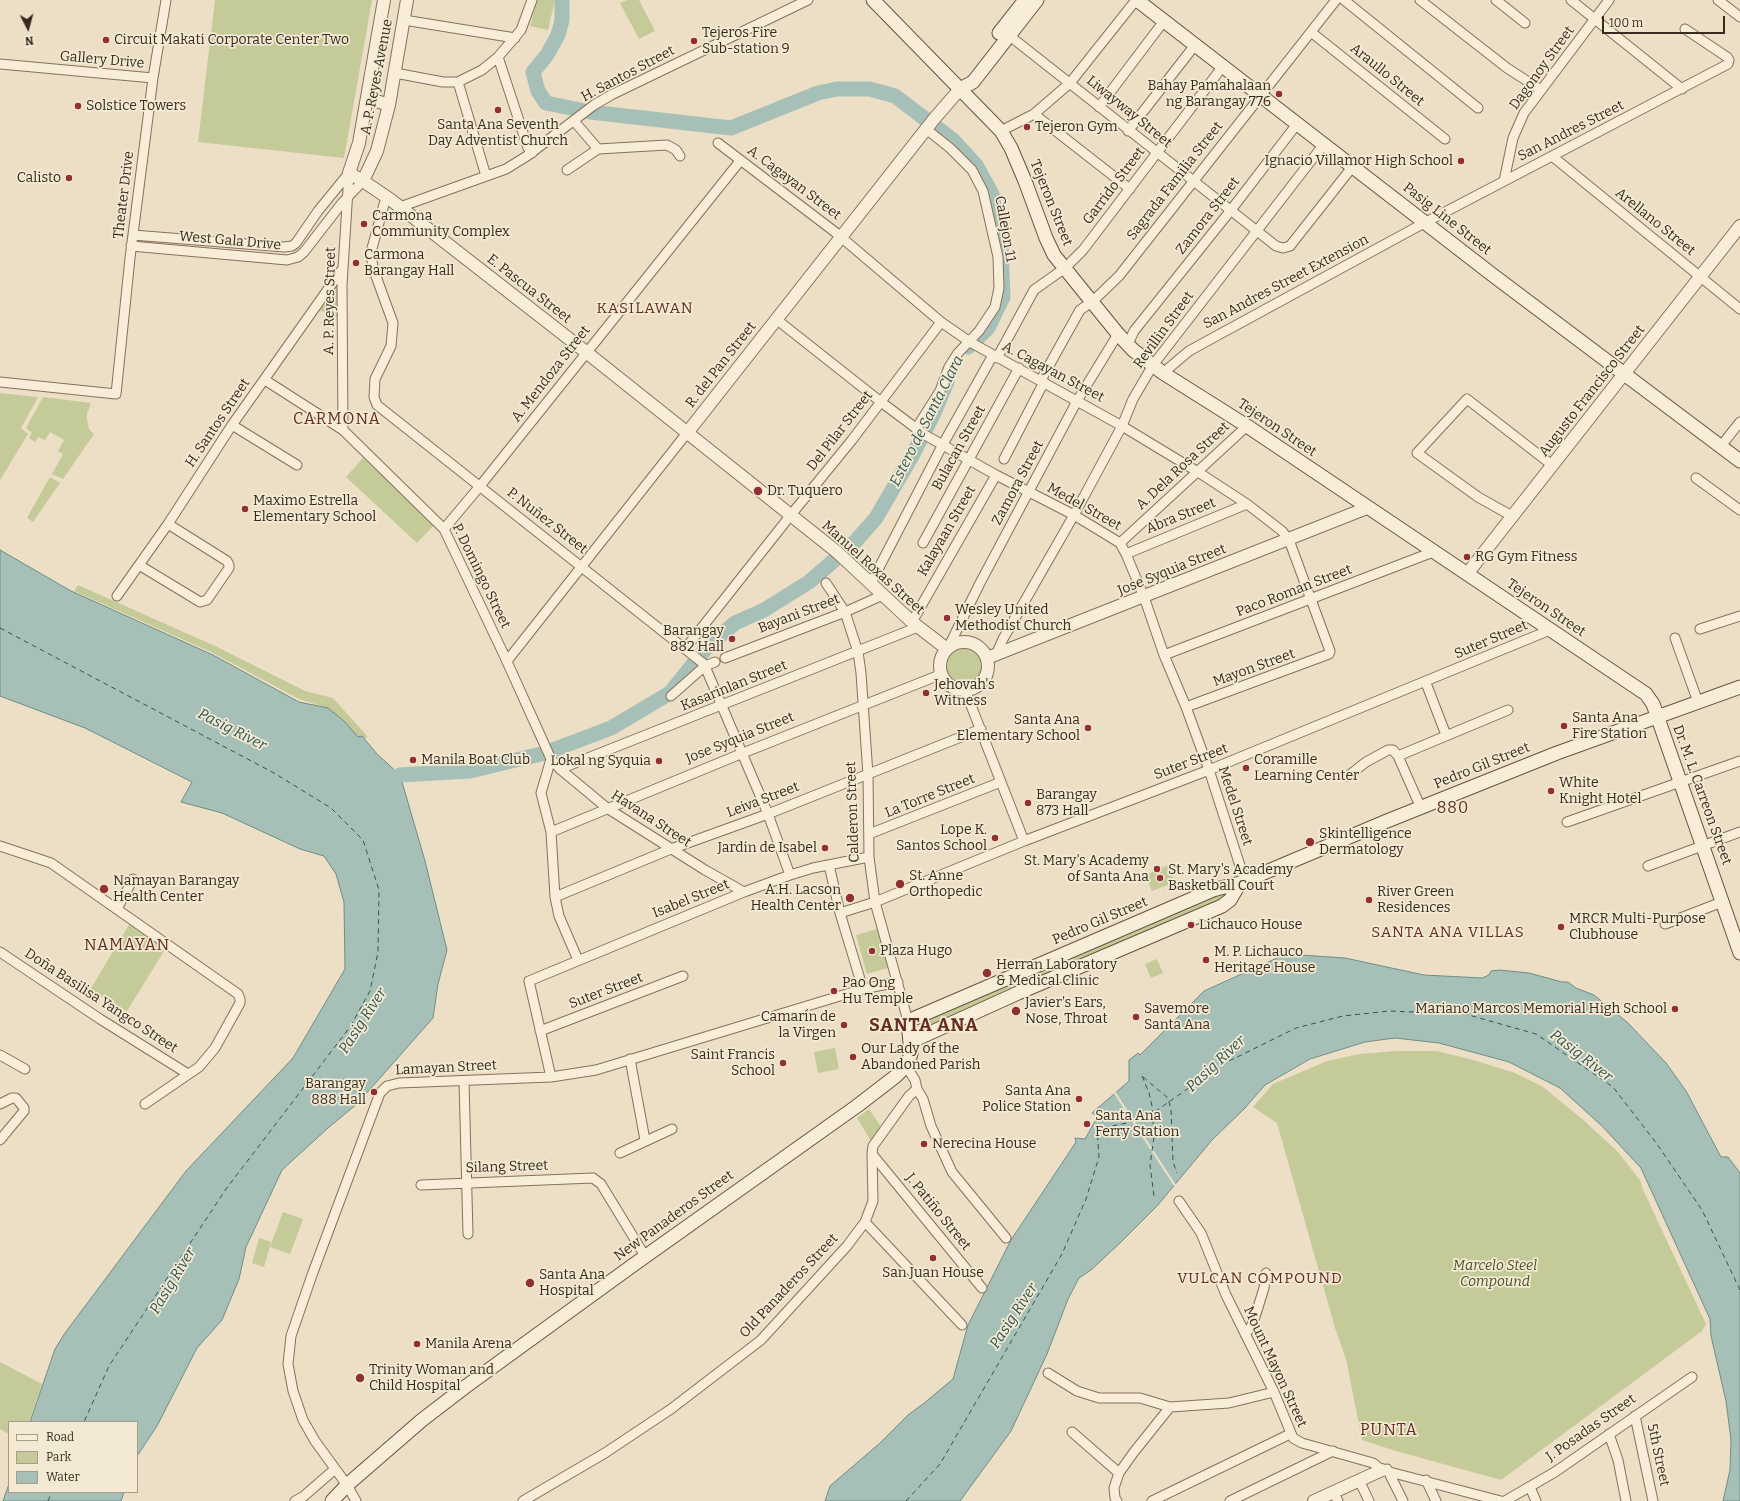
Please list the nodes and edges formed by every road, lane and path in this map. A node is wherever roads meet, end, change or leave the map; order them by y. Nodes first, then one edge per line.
1 (166, 0) edge
2 (384, 0) edge
3 (407, 0) edge
4 (532, 0) edge
5 (808, 0) edge
6 (873, 0) edge
7 (1025, 0) edge
8 (1038, 0) edge
9 (1336, 0) edge
10 (1344, 0) edge
11 (1420, 0) edge
12 (1496, 0) edge
13 (1570, 0) edge
14 (1609, 0) edge
15 (1718, 0) edge
16 (1140, 1) edge
17 (1740, 17) edge
18 (1595, 19) junction
19 (404, 20) junction
20 (1164, 21) junction
21 (1525, 23) dead end
22 (380, 29) junction
23 (1686, 29) dead end
24 (401, 32) junction
25 (1310, 32) junction
26 (1005, 33) junction
27 (515, 38) junction
28 (1195, 45) junction
29 (498, 57) junction
30 (0, 64) edge
31 (1223, 66) junction
32 (395, 74) junction
33 (153, 78) junction
34 (458, 82) junction
35 (1070, 83) junction
36 (960, 89) junction
37 (1682, 89) junction
38 (1541, 90) junction
39 (1261, 95) junction
40 (367, 98) junction
41 (389, 105) junction
42 (1099, 107) junction
43 (1478, 108) dead end
44 (1034, 114) junction
45 (574, 120) junction
46 (1297, 124) junction
47 (929, 126) junction
48 (1001, 131) junction
49 (1128, 131) junction
50 (1445, 139) dead end
51 (718, 142) dead end
52 (359, 143) junction
53 (1324, 144) junction
54 (598, 149) junction
55 (377, 151) junction
56 (1157, 152) junction
57 (532, 153) junction
58 (680, 156) dead end
59 (1552, 156) junction
60 (740, 161) junction
61 (1353, 166) junction
62 (567, 170) dead end
63 (349, 173) junction
64 (486, 176) junction
65 (363, 181) junction
66 (1193, 181) junction
67 (1504, 181) junction
68 (1130, 189) junction
69 (348, 197) junction
70 (392, 201) junction
71 (1231, 210) junction
72 (1426, 222) junction
73 (1740, 226) edge
74 (1257, 231) junction
75 (133, 235) junction
76 (840, 237) junction
77 (209, 241) junction
78 (238, 243) junction
79 (131, 246) junction
80 (207, 252) junction
81 (236, 255) junction
82 (343, 268) junction
83 (1066, 268) junction
84 (1700, 277) junction
85 (1092, 301) junction
86 (1740, 309) edge
87 (776, 319) junction
88 (941, 322) junction
89 (1118, 334) junction
90 (972, 343) junction
91 (1128, 344) junction
92 (586, 352) junction
93 (995, 356) junction
94 (1019, 368) junction
95 (1158, 369) junction
96 (1625, 373) junction
97 (265, 380) junction
98 (1042, 381) junction
99 (0, 382) edge
100 (1077, 401) junction
101 (881, 402) junction
102 (1740, 422) edge
103 (232, 425) junction
104 (1122, 426) junction
105 (1247, 426) junction
106 (343, 430) junction
107 (920, 431) junction
108 (687, 433) junction
109 (942, 446) junction
110 (1721, 446) junction
111 (1004, 459) dead end
112 (969, 460) junction
113 (1740, 461) edge
114 (297, 465) dead end
115 (1552, 465) junction
116 (1198, 472) junction
117 (996, 476) junction
118 (1696, 478) dead end
119 (480, 486) junction
120 (1029, 492) junction
121 (1247, 504) junction
122 (1367, 508) junction
123 (1740, 510) edge
124 (790, 516) junction
125 (1074, 516) junction
126 (1512, 516) junction
127 (168, 524) junction
128 (444, 529) junction
129 (1289, 540) junction
130 (923, 542) dead end
131 (1120, 543) junction
132 (1433, 552) junction
133 (1126, 554) junction
134 (139, 565) junction
135 (582, 566) junction
136 (1467, 574) junction
137 (826, 583) dead end
138 (871, 583) junction
139 (883, 595) junction
140 (117, 596) dead end
141 (1144, 597) junction
142 (1311, 600) junction
143 (845, 612) junction
144 (1740, 616) edge
145 (914, 625) junction
146 (1700, 629) dead end
147 (1550, 630) junction
148 (1675, 638) dead end
149 (685, 649) junction
150 (947, 649) junction
151 (858, 652) junction
152 (1330, 652) joint
153 (1164, 655) junction
154 (991, 657) junction
155 (725, 658) dead end
156 (507, 661) junction
157 (715, 662) dead end
158 (705, 665) junction
159 (942, 674) junction
160 (1426, 682) junction
161 (1740, 687) edge
162 (965, 690) junction
163 (671, 696) dead end
164 (1698, 702) junction
165 (722, 706) junction
166 (863, 706) junction
167 (1186, 707) junction
168 (1508, 710) dead end
169 (1657, 716) junction
170 (981, 729) junction
171 (1446, 735) junction
172 (742, 753) junction
173 (549, 755) junction
174 (1398, 756) junction
175 (1740, 761) edge
176 (560, 769) junction
177 (1209, 770) junction
178 (868, 775) junction
179 (1348, 776) dead end
180 (1001, 782) junction
181 (1681, 782) junction
182 (607, 808) junction
183 (1421, 808) junction
184 (768, 814) junction
185 (1567, 822) dead end
186 (551, 832) junction
187 (1740, 832) edge
188 (869, 834) junction
189 (1024, 842) junction
190 (0, 846) edge
191 (1703, 846) junction
192 (671, 849) junction
193 (869, 857) junction
194 (829, 865) junction
195 (1648, 866) dead end
196 (790, 875) junction
197 (133, 879) dead end
198 (1243, 882) junction
199 (744, 892) junction
200 (555, 896) junction
201 (875, 902) junction
202 (1722, 902) junction
203 (117, 909) junction
204 (840, 913) junction
205 (1665, 924) dead end
206 (0, 952) edge
207 (1740, 953) edge
208 (578, 960) junction
209 (683, 976) dead end
210 (898, 982) junction
211 (863, 990) junction
212 (908, 1020) junction
213 (540, 1031) junction
214 (910, 1042) junction
215 (0, 1055) edge
216 (630, 1059) junction
217 (906, 1066) junction
218 (25, 1069) dead end
219 (188, 1074) junction
220 (551, 1077) junction
221 (464, 1081) junction
222 (917, 1089) junction
223 (0, 1104) edge
224 (145, 1104) dead end
225 (672, 1129) dead end
226 (0, 1140) edge
227 (645, 1140) junction
228 (620, 1153) dead end
229 (872, 1154) junction
230 (467, 1182) junction
231 (421, 1185) dead end
232 (1179, 1201) dead end
233 (865, 1222) junction
234 (468, 1234) dead end
235 (1006, 1238) dead end
236 (646, 1256) junction
237 (1266, 1273) dead end
238 (982, 1288) dead end
239 (962, 1325) dead end
240 (1246, 1334) junction
241 (1048, 1374) dead end
242 (1692, 1377) dead end
243 (1274, 1392) junction
244 (1170, 1407) junction
245 (1635, 1416) junction
246 (1072, 1432) dead end
247 (1290, 1434) junction
248 (1608, 1434) junction
249 (1333, 1451) junction
250 (335, 1469) junction
251 (1384, 1470) junction
252 (1119, 1474) junction
253 (1359, 1480) junction
254 (1426, 1480) junction
255 (347, 1485) junction
256 (1530, 1487) junction
257 (1464, 1491) junction
258 (1335, 1496) edge
259 (295, 1501) edge
260 (332, 1501) edge
261 (356, 1501) edge
262 (523, 1501) edge
263 (1117, 1501) edge
264 (1152, 1501) edge
265 (1230, 1501) edge
266 (1314, 1501) edge
267 (1369, 1501) edge
268 (1403, 1501) edge
269 (1436, 1501) edge
270 (1468, 1501) edge
271 (1501, 1501) edge
272 (1505, 1501) edge
273 (1536, 1501) edge
274 (1626, 1501) edge
275 (1653, 1501) edge

1 - 33 street, Theater Drive
2 - 22 street, A. P. Reyes Avenue
3 - 19 street, A. P. Reyes Avenue
4 - 27 street
5 - 45 street, H. Santos Street
6 - 36 main road, Tejeron Street
7 - 26 main road
8 - 26 main road
9 - 25 street, Sagrada Familia Street
10 - 43 street
11 - 38 street
12 - 21 street
13 - 18 street
14 - 18 street, Dagonoy Street
15 - 17 street
16 - 20 main road, Pasig Line Street
16 - 35 street
18 - 37 street
18 - 38 street, Dagonoy Street
19 - 24 street, A. P. Reyes Avenue
19 - 27 street
20 - 28 main road, Pasig Line Street
20 - 42 street
22 - 24 street
22 - 40 street, A. P. Reyes Avenue
23 - 37 street, San Andres Street
24 - 32 street, A. P. Reyes Avenue
25 - 39 street, Sagrada Familia Street
25 - 50 street, Araullo Street
26 - 35 street, Liwayway Street
26 - 36 main road
27 - 29 street
28 - 31 main road, Pasig Line Street
28 - 49 street
29 - 34 street
29 - 57 street
30 - 33 street, Gallery Drive
31 - 39 main road, Pasig Line Street
31 - 56 street, Garrido Street
32 - 34 street
32 - 41 street, A. P. Reyes Avenue
33 - 75 street, Theater Drive
34 - 64 street
35 - 42 street, Liwayway Street
35 - 44 street
36 - 47 street, R. del Pan Street
36 - 48 main road, Tejeron Street
37 - 59 street, San Andres Street
38 - 67 street, Dagonoy Street
39 - 46 main road, Pasig Line Street
39 - 66 street, Sagrada Familia Street
40 - 41 street
40 - 52 street, A. P. Reyes Avenue
41 - 55 street, A. P. Reyes Avenue
42 - 49 street, Liwayway Street
44 - 48 street
44 - 68 street
45 - 54 street
45 - 57 street, H. Santos Street
46 - 53 main road, Pasig Line Street
46 - 71 street, Zamora Street
47 - 76 street, R. del Pan Street
47 - 90 street, Callejon 11
48 - 83 main road, Tejeron Street
49 - 56 street, Liwayway Street
51 - 60 street, A. Cagayan Street
52 - 55 street
52 - 63 street, A. P. Reyes Avenue
53 - 61 main road, Pasig Line Street
53 - 74 street, Revillin Street
54 - 58 street
54 - 62 street
55 - 65 street, A. P. Reyes Avenue
56 - 66 street, Liwayway Street
56 - 68 street, Garrido Street
57 - 64 street, H. Santos Street
59 - 67 street, San Andres Street
59 - 84 street, Arellano Street
60 - 76 street, A. Cagayan Street
60 - 92 street, A. Mendoza Street
61 - 72 main road, Pasig Line Street
61 - 74 street, Liwayway Street
63 - 65 street, E. Pascua Street
63 - 69 street, A. P. Reyes Street
63 - 78 street, West Gala Drive
64 - 70 street, H. Santos Street
65 - 69 street, West Gala Drive
65 - 70 street, E. Pascua Street
66 - 71 street, Liwayway Street
66 - 85 street, Sagrada Familia Street
67 - 72 street, San Andres Street
68 - 83 street, Garrido Street
69 - 81 street, West Gala Drive
69 - 82 street, A. P. Reyes Street
70 - 92 street, E. Pascua Street
70 - 119 street, P. Nuñez Street
71 - 74 street, Liwayway Street
71 - 91 street, Zamora Street
72 - 95 street, San Andres Street Extension
72 - 96 main road, Pasig Line Street
73 - 84 street, Augusto Francisco Street
74 - 95 street, Revillin Street
75 - 77 street, West Gala Drive
75 - 79 street, Theater Drive
76 - 87 street, R. del Pan Street
76 - 88 street, A. Cagayan Street
77 - 78 street, West Gala Drive
77 - 80 street
78 - 81 street
79 - 80 street, West Gala Drive
79 - 99 street, Theater Drive
80 - 81 street, West Gala Drive
82 - 97 street, H. Santos Street
82 - 106 street, A. P. Reyes Street
83 - 85 main road, Tejeron Street
83 - 93 street, Garrido Street
84 - 86 street, Arellano Street
84 - 96 street, Augusto Francisco Street
85 - 89 main road, Tejeron Street
85 - 98 street, Sagrada Familia Street
87 - 101 street, Medel Street
87 - 108 street, R. del Pan Street
88 - 90 street, A. Cagayan Street
88 - 101 street, Del Pilar Street
89 - 91 main road, Tejeron Street
89 - 100 street, Zamora Street
90 - 93 street, A. Cagayan Street
90 - 107 street, Callejon 11
91 - 95 main road, Tejeron Street
92 - 108 street, E. Pascua Street
92 - 119 street, A. Mendoza Street
93 - 94 street, A. Cagayan Street
93 - 109 street, Garrido Street
94 - 98 street, A. Cagayan Street
94 - 112 street, Bulacan Street
95 - 104 street, Revillin Street
95 - 105 main road, Tejeron Street
96 - 110 main road, Pasig Line Street
96 - 115 street, Augusto Francisco Street
97 - 103 street, H. Santos Street
97 - 106 street, P. Domingo Street
98 - 100 street, A. Cagayan Street
98 - 111 street, Sagrada Familia Street
100 - 104 street, A. Cagayan Street
100 - 120 street, Zamora Street
101 - 107 street, Medel Street
101 - 124 street, Del Pilar Street
102 - 110 street
103 - 114 street
103 - 127 street, H. Santos Street
104 - 116 street, A. Cagayan Street
104 - 125 street, Revillin Street
105 - 116 street, A. Dela Rosa Street
105 - 122 main road, Tejeron Street
106 - 128 street, P. Domingo Street
107 - 109 street, Medel Street
108 - 124 street, Manuel Roxas Street
108 - 135 street, R. del Pan Street
109 - 112 street, Medel Street
109 - 138 street, Garrido Street
110 - 113 main road, Pasig Line Street
112 - 117 street, Medel Street
112 - 130 street, Bulacan Street
115 - 126 street, Augusto Francisco Street
115 - 126 street
116 - 121 street, A. Cagayan Street
116 - 131 street, A. Dela Rosa Street
117 - 120 street, Medel Street
117 - 145 street, Kalayaan Street
118 - 123 street
119 - 128 street, A. Mendoza Street
119 - 135 street, P. Nuñez Street
120 - 125 street, Medel Street
120 - 150 street, Zamora Street
121 - 129 street, A. Cagayan Street
121 - 133 street, Abra Street
122 - 129 street, Jose Syquia Street
122 - 132 main road, Tejeron Street
124 - 138 street, Manuel Roxas Street
124 - 149 street, Del Pilar Street
125 - 131 street, Medel Street
125 - 154 street, Revillin Street
126 - 136 street, Augusto Francisco Street
127 - 134 street, H. Santos Street
127 - 134 street
128 - 156 street, P. Domingo Street
129 - 141 street, Jose Syquia Street
129 - 142 street, A. Cagayan Street
131 - 133 street, Medel Street
132 - 136 main road, Tejeron Street
132 - 142 street, Paco Roman Street
133 - 141 street, Medel Street
134 - 140 street, H. Santos Street
135 - 149 street, P. Nuñez Street
135 - 156 street, R. del Pan Street
136 - 147 main road, Tejeron Street
137 - 143 street, Calderon Street
138 - 139 street, Manuel Roxas Street
139 - 143 street, Bayani Street
139 - 145 street, Manuel Roxas Street
141 - 153 street, Medel Street
141 - 154 street, Jose Syquia Street
142 - 152 street, A. Cagayan Street
142 - 153 street, Paco Roman Street
143 - 151 street, Calderon Street
143 - 155 street, Bayani Street
144 - 146 street
145 - 150 street, Manuel Roxas Street
145 - 151 street, Kasarinlan Street
147 - 160 street, Suter Street
147 - 169 main road, Tejeron Street
148 - 164 street
149 - 158 street, P. Nuñez Street
150 - 154 street
150 - 159 street
151 - 165 street, Kasarinlan Street
151 - 166 street, Calderon Street
152 - 167 street, Mayon Street
153 - 167 street, Medel Street
154 - 162 street
156 - 173 street, P. Domingo Street
157 - 158 street
158 - 163 street
158 - 165 street
159 - 162 street
159 - 166 street, Jose Syquia Street
160 - 171 street
160 - 177 street, Suter Street
161 - 164 main road, Pedro Gil Street
162 - 170 street
164 - 169 main road, Pedro Gil Street
165 - 172 street
165 - 176 street, Kasarinlan Street
166 - 172 street, Jose Syquia Street
166 - 178 street, Calderon Street
167 - 177 street, Medel Street
168 - 171 street
169 - 181 main road, Dr. M. L. Carreon Street
169 - 183 main road, Pedro Gil Street
170 - 178 street, Leiva Street
170 - 180 street
171 - 174 street
172 - 182 street, Jose Syquia Street
172 - 184 street
173 - 176 street, Havana Street
173 - 186 street
174 - 179 street
174 - 183 street
175 - 181 street
176 - 182 street, Havana Street
177 - 189 street, Suter Street
177 - 198 street, Medel Street
178 - 184 street, Leiva Street
178 - 188 street, Calderon Street
180 - 188 street, La Torre Street
180 - 189 street
181 - 185 street
181 - 191 main road, Dr. M. L. Carreon Street
182 - 186 street, Jose Syquia Street
182 - 192 street, Havana Street
183 - 198 main road, Pedro Gil Street
184 - 192 street, Leiva Street
184 - 196 street
186 - 200 street
187 - 191 street
188 - 193 street, Calderon Street
189 - 201 street, Suter Street
190 - 203 street
191 - 195 street
191 - 202 main road, Dr. M. L. Carreon Street
192 - 199 street, Havana Street
192 - 200 street, Leiva Street
193 - 194 street, Isabel Street
193 - 201 street, Calderon Street
194 - 196 street, Isabel Street
194 - 204 street
196 - 199 street, Isabel Street
197 - 203 street
198 - 212 main road, Pedro Gil Street
198 - 214 main road
199 - 208 street, Isabel Street
200 - 208 street
201 - 204 street, Suter Street
201 - 210 street, Calderon Street
202 - 205 street
202 - 207 main road, Dr. M. L. Carreon Street
203 - 219 street
204 - 211 street
206 - 219 street, Doña Basilisa Yangco Street
208 - 213 street, Isabel Street
209 - 213 street, Suter Street
210 - 211 street, Lamayan Street
210 - 212 street, Calderon Street
211 - 216 street, Lamayan Street
212 - 214 main road, Calderon Street
213 - 220 street
214 - 217 main road
215 - 218 street
216 - 220 street, Lamayan Street
216 - 227 street
217 - 222 street
217 - 236 main road, New Panaderos Street
219 - 224 street
220 - 221 street, Lamayan Street
221 - 230 street
221 - 250 street, Lamayan Street
222 - 229 street, Old Panaderos Street
222 - 235 street
223 - 226 street
225 - 227 street
227 - 228 street
229 - 233 street, Old Panaderos Street
229 - 238 street, J. Patiño Street
230 - 231 street, Silang Street
230 - 234 street
230 - 236 street, Silang Street
232 - 240 street, Mount Mayon Street
233 - 239 street
233 - 262 street, Old Panaderos Street
236 - 255 main road, New Panaderos Street
237 - 240 street
240 - 243 street, Mount Mayon Street
241 - 244 street
242 - 245 street, J. Posadas Street
243 - 244 street
243 - 247 street, Mount Mayon Street
244 - 252 street
245 - 248 street, J. Posadas Street
245 - 275 street, 5th Street
246 - 252 street
247 - 249 street, Mount Mayon Street
247 - 264 street
248 - 256 street, J. Posadas Street
248 - 274 street
249 - 251 street, Mount Mayon Street
249 - 265 street
250 - 255 street, Lamayan Street
250 - 259 street
251 - 253 street
251 - 254 street
251 - 268 street
252 - 263 street
253 - 258 street
253 - 267 street
254 - 257 street
254 - 269 street
255 - 260 main road, New Panaderos Street
255 - 261 street, Lamayan Street
256 - 272 street, J. Posadas Street
256 - 273 street
257 - 270 street
257 - 271 street
258 - 266 street

